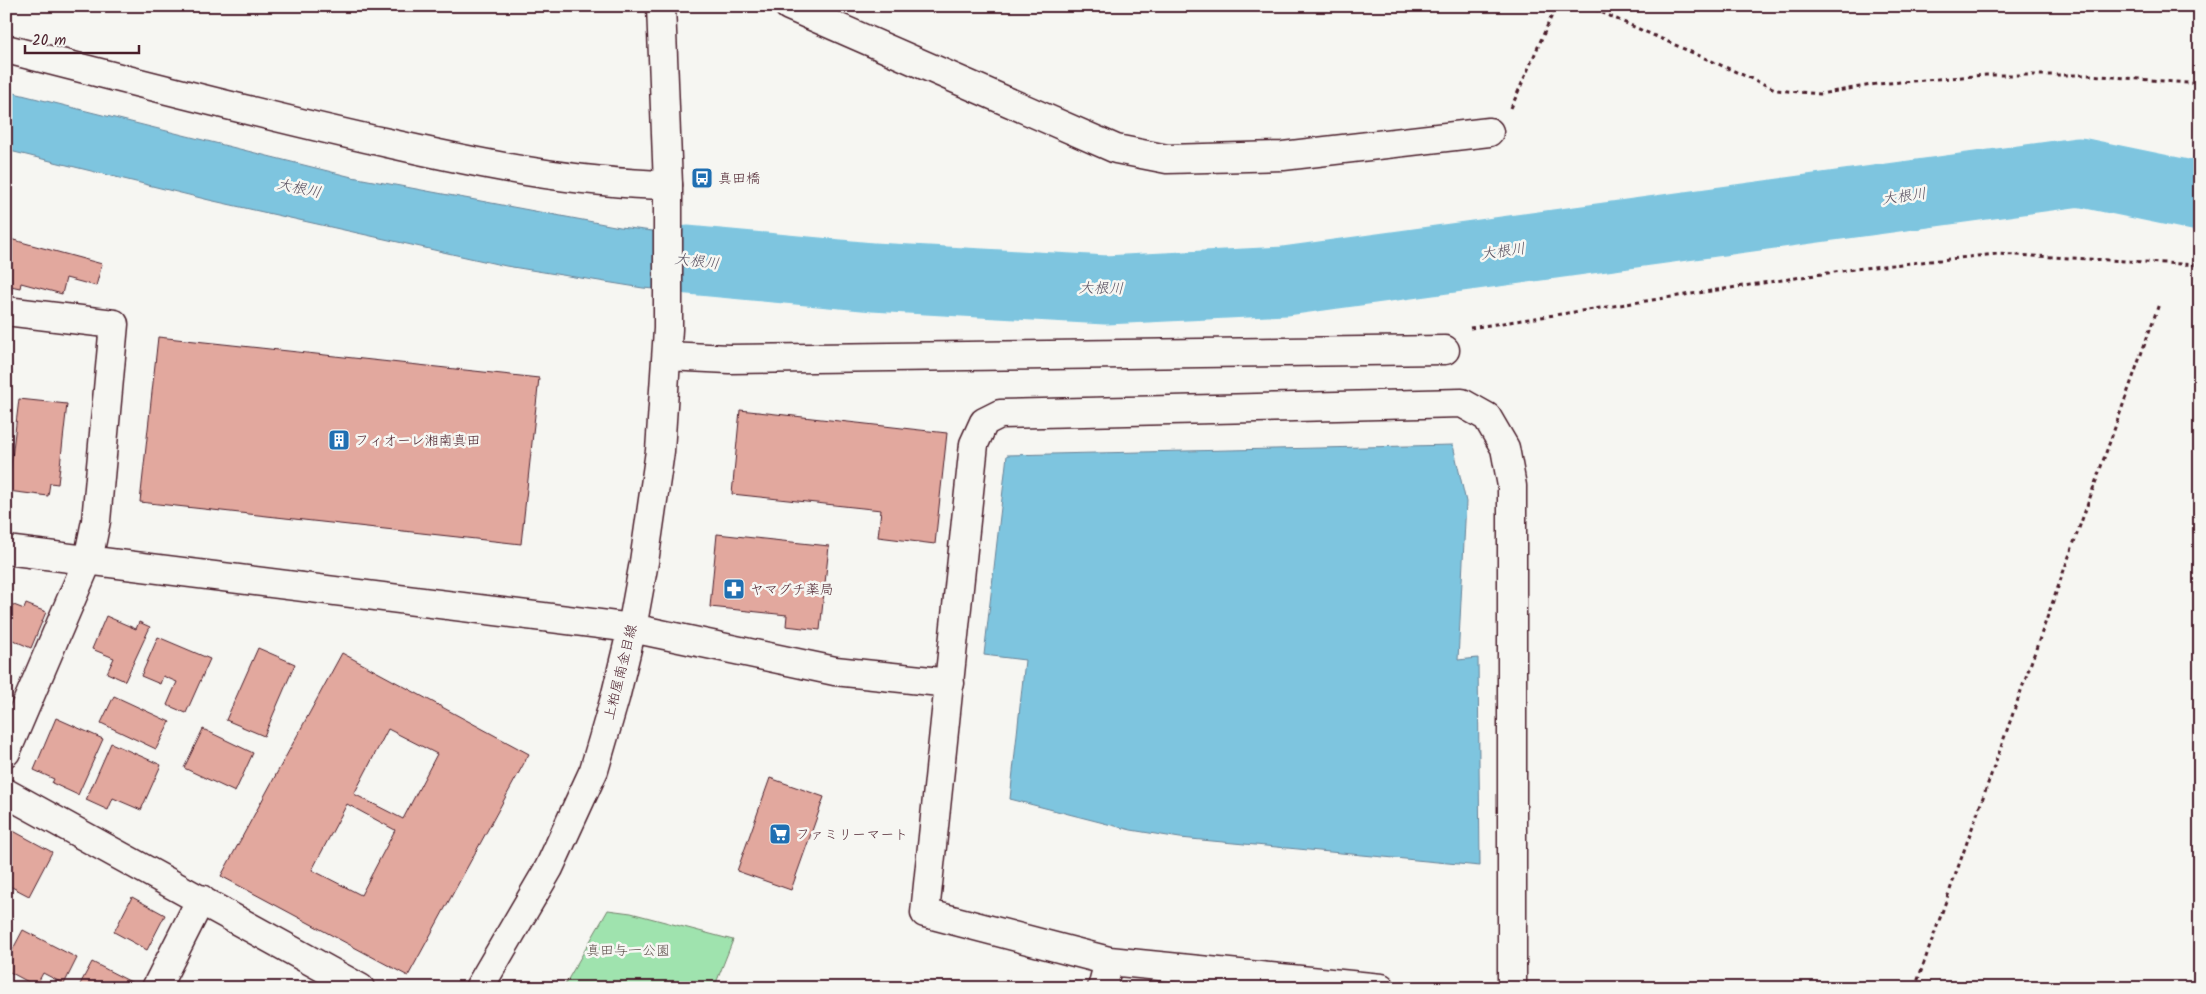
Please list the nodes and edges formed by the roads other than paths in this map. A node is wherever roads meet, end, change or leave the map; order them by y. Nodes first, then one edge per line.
1 (661, 6) edge
2 (789, 6) edge
3 (6, 49) edge
4 (1489, 132) road end
5 (668, 197) junction
6 (6, 311) edge
7 (1445, 350) road end
8 (667, 356) junction
9 (6, 550) edge
10 (88, 560) junction
11 (632, 628) junction
12 (950, 683) junction
13 (6, 752) edge
14 (6, 793) edge
15 (201, 899) junction
16 (1109, 961) junction
17 (156, 988) edge
18 (360, 988) edge
19 (479, 988) edge
20 (1102, 988) edge
21 (1381, 988) edge
22 (1512, 988) edge

1 - 5 street, 上粕屋南金目線
2 - 4 street
3 - 5 street
5 - 8 street, 上粕屋南金目線
6 - 10 street
7 - 8 street
8 - 11 street, 上粕屋南金目線
9 - 10 street
10 - 11 street
10 - 13 street
11 - 12 street
11 - 19 street, 上粕屋南金目線
12 - 16 street
12 - 22 street
14 - 15 street
15 - 17 street
15 - 18 street
16 - 20 street
16 - 21 street

